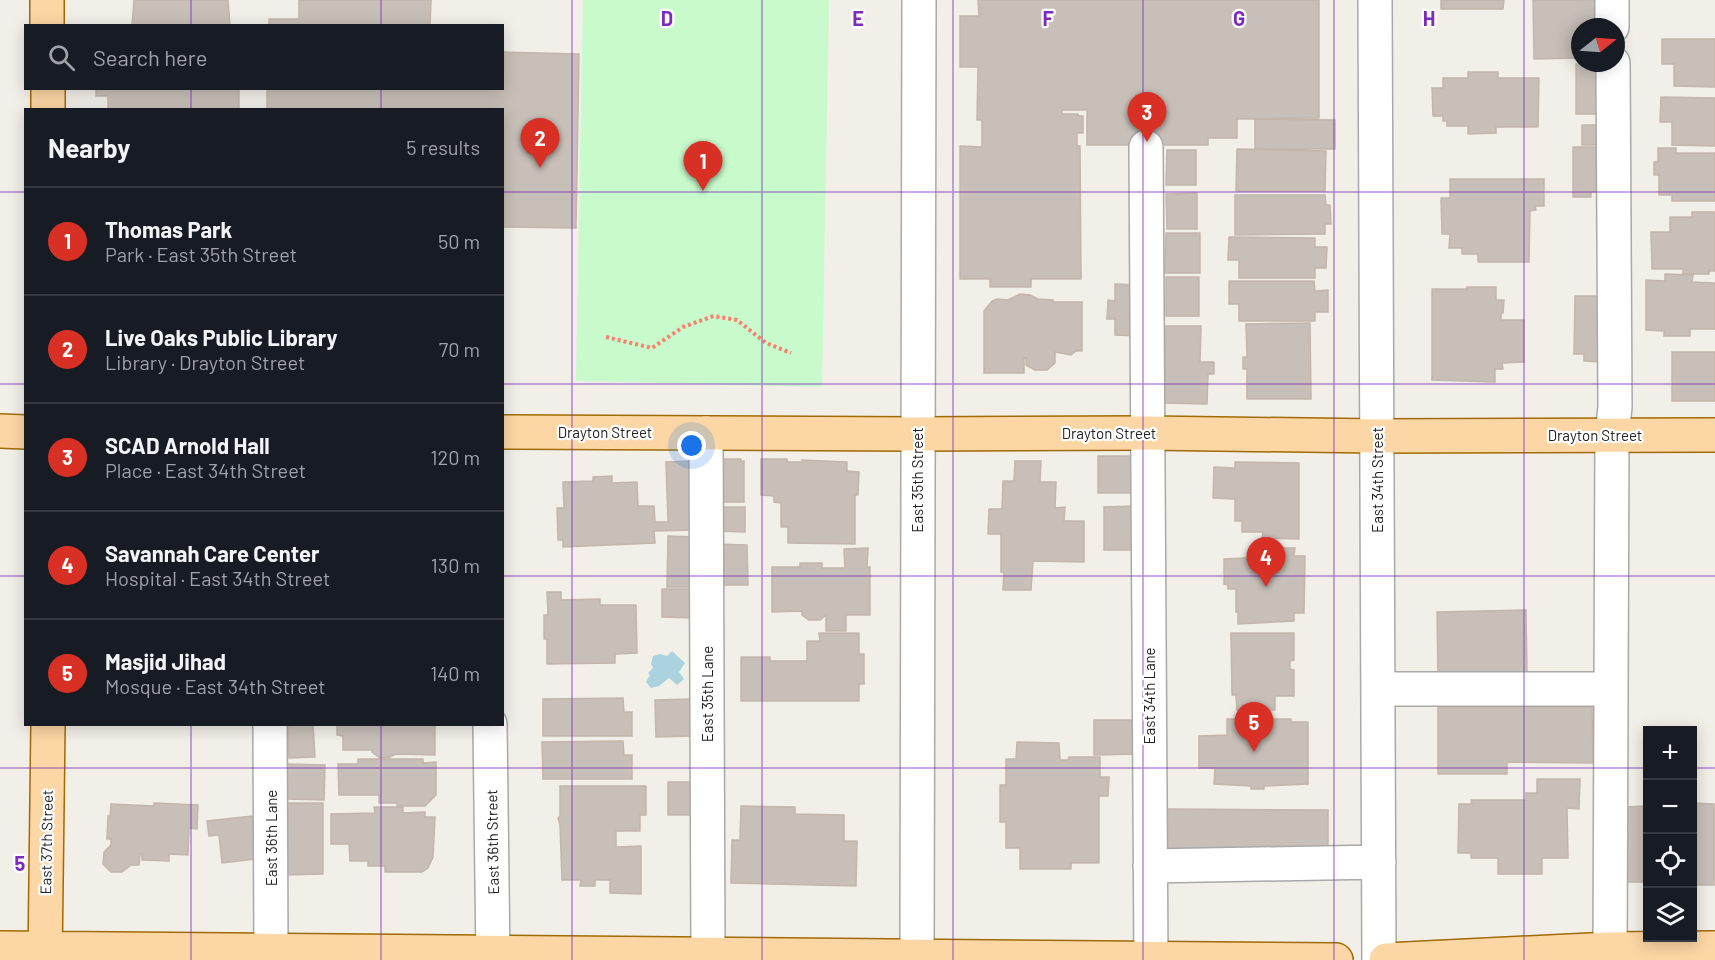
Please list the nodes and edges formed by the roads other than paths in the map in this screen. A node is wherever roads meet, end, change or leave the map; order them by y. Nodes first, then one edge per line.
1 (47, 0) edge
2 (919, 0) edge
3 (1375, 0) edge
4 (1612, 0) edge
5 (1612, 18) edge
6 (47, 24) edge
7 (1613, 72) edge
8 (48, 90) edge
9 (48, 108) edge
10 (1146, 147) dead end
11 (0, 431) edge
12 (24, 432) edge
13 (504, 432) edge
14 (706, 433) junction
15 (1147, 433) junction
16 (917, 434) junction
17 (1612, 435) junction
18 (1715, 435) edge
19 (1377, 436) junction
20 (1378, 689) junction
21 (1611, 689) junction
22 (48, 726) edge
23 (270, 726) edge
24 (490, 726) edge
25 (1379, 862) junction
26 (1150, 866) junction
27 (0, 948) edge
28 (1715, 948) edge
29 (272, 951) junction
30 (45, 954) edge
31 (1610, 955) edge
32 (493, 956) edge
33 (725, 957) edge
34 (917, 958) edge
35 (1151, 959) edge
36 (1336, 960) edge
37 (1379, 960) edge
38 (1386, 960) edge

1 - 6 main road
2 - 16 street, East 35th Street
3 - 19 street, East 34th Street
4 - 5 street
7 - 17 street
8 - 9 main road
10 - 15 street, East 34th Lane
11 - 12 main road
13 - 14 main road, Drayton Street
14 - 16 main road, Drayton Street
14 - 33 street, East 35th Lane
15 - 16 main road, Drayton Street
15 - 19 main road, Drayton Street
15 - 26 street, East 34th Lane
16 - 34 street, East 35th Street
17 - 18 main road, Drayton Street
17 - 19 main road, Drayton Street
17 - 21 street
19 - 20 street, East 34th Street
20 - 21 street
20 - 25 street, East 34th Street
21 - 31 street
22 - 30 main road, East 37th Street
23 - 29 street, East 36th Lane
24 - 32 street, East 36th Street
25 - 26 street
25 - 37 street, East 34th Street
26 - 35 street, East 34th Lane
27 - 30 main road
28 - 31 main road
29 - 30 main road
29 - 32 main road
31 - 38 main road
32 - 33 main road
33 - 34 main road
34 - 35 main road
35 - 36 main road

